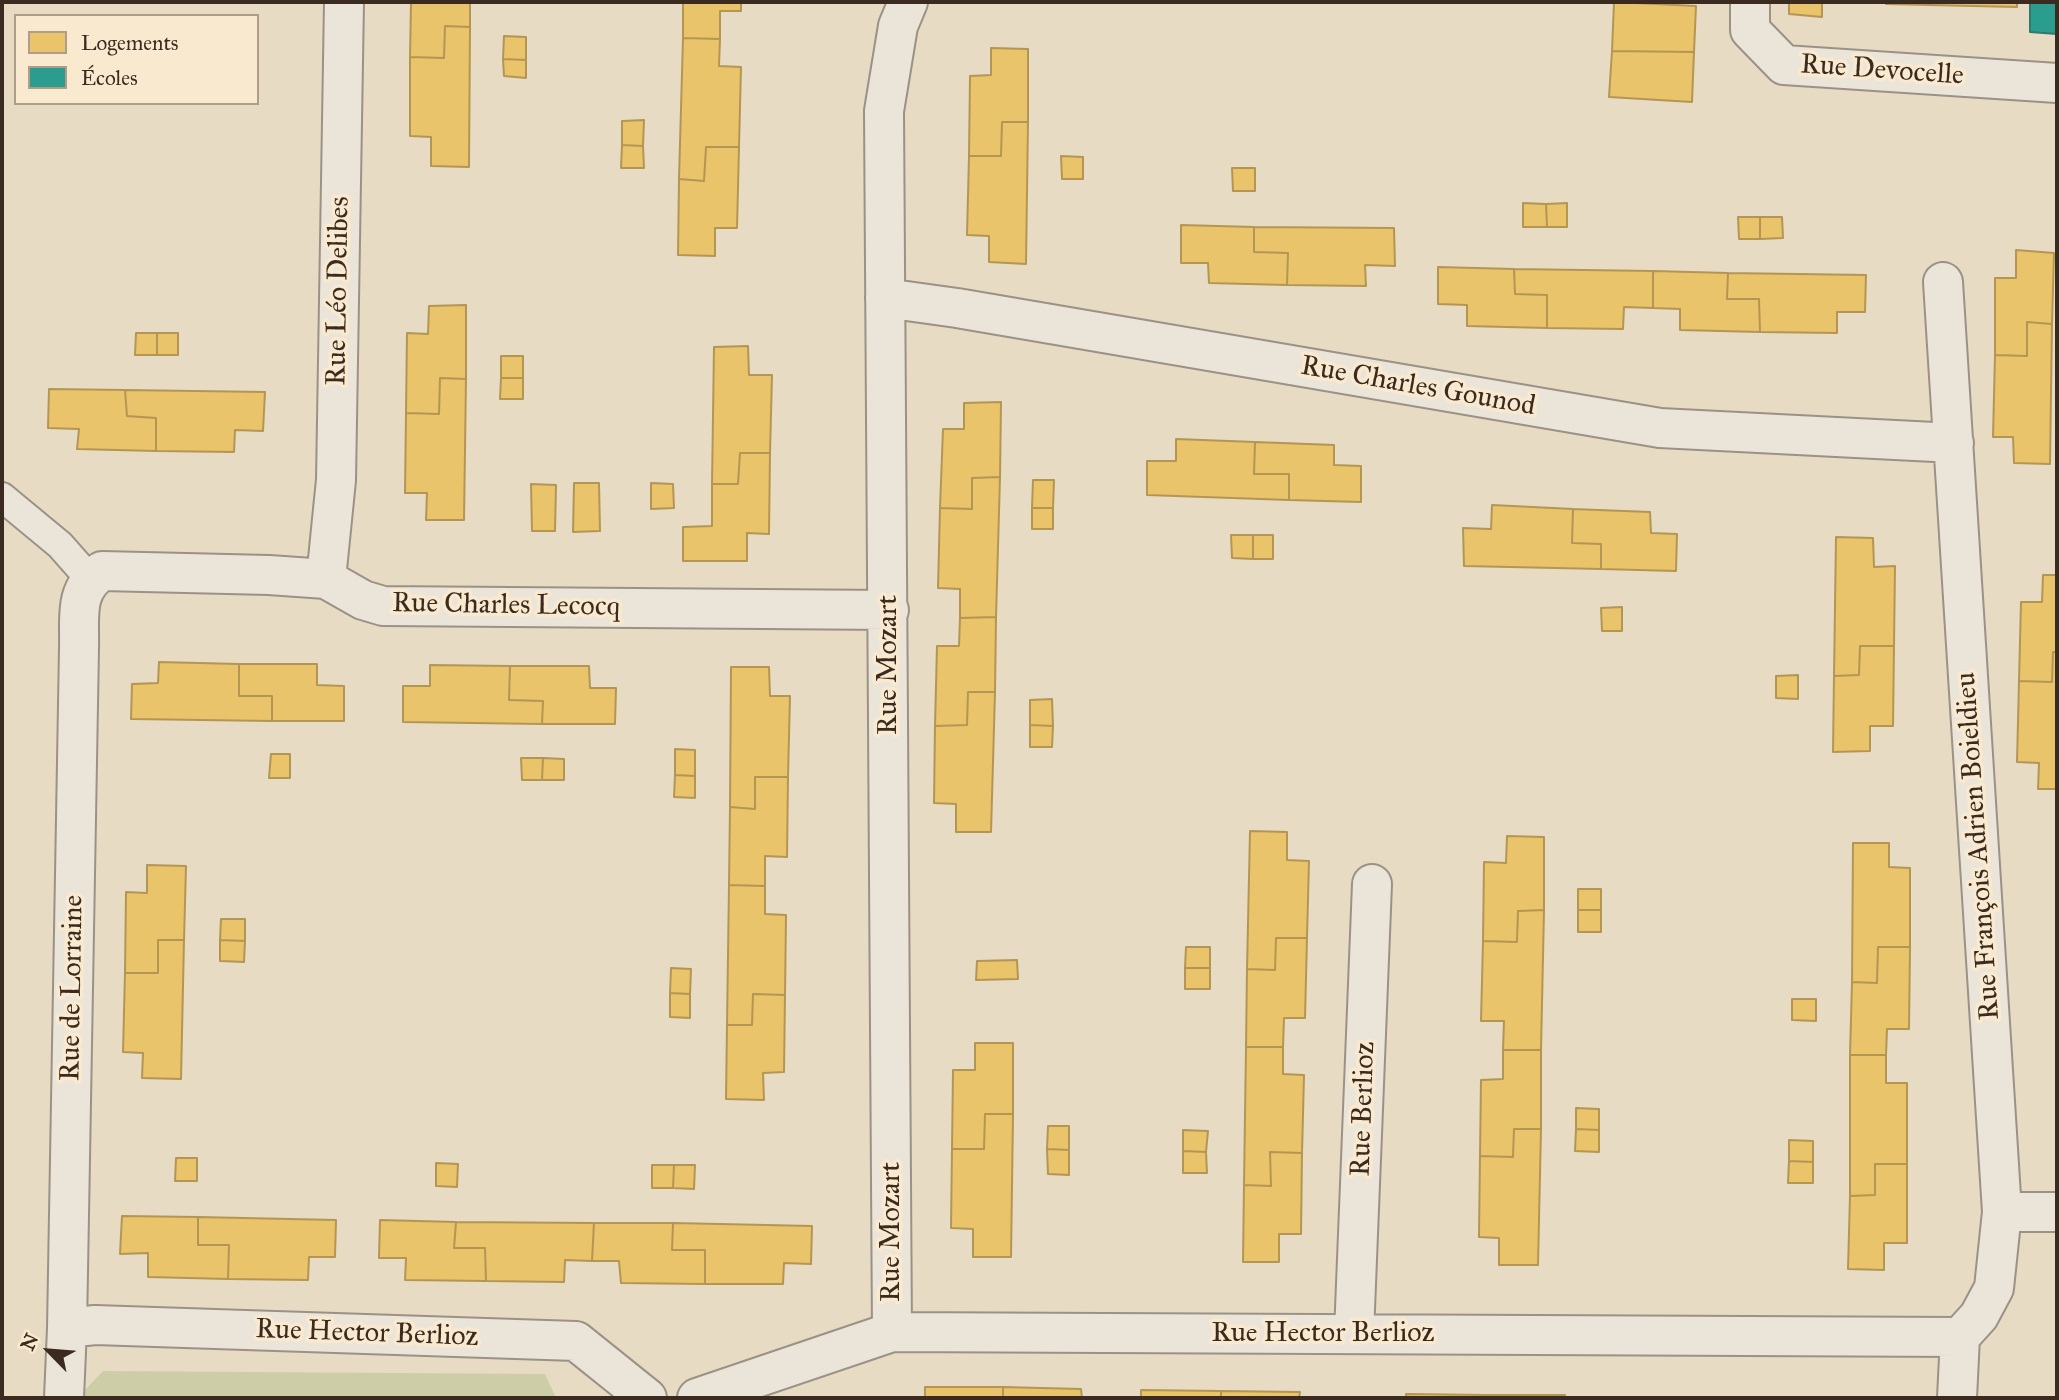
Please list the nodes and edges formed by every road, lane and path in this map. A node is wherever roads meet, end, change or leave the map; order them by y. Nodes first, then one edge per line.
1 (344, 2) edge
2 (908, 2) edge
3 (1749, 2) edge
4 (2057, 83) edge
5 (1943, 282) dead end
6 (885, 298) junction
7 (1954, 443) junction
8 (2, 497) edge
9 (90, 579) junction
10 (326, 579) junction
11 (889, 610) junction
12 (1372, 884) dead end
13 (2003, 1212) junction
14 (2057, 1212) edge
15 (67, 1328) junction
16 (892, 1332) junction
17 (1354, 1334) junction
18 (1960, 1337) junction
19 (64, 1398) edge
20 (647, 1398) edge
21 (697, 1398) edge
22 (1957, 1398) edge

1 - 10 street, Rue Léo Delibes
2 - 6 street, Rue Mozart
3 - 4 street, Rue Devocelle
5 - 7 street, Rue François Adrien Boieldieu
6 - 7 street, Rue Charles Gounod
6 - 11 street, Rue Mozart
7 - 13 street, Rue François Adrien Boieldieu
8 - 9 lane
9 - 10 street, Rue Charles Lecocq
9 - 15 street, Rue de Lorraine
10 - 11 street, Rue Charles Lecocq
11 - 16 street, Rue Mozart
12 - 17 street, Rue Berlioz
13 - 14 street
13 - 18 street, Rue François Adrien Boieldieu
15 - 19 street, Rue de Lorraine
15 - 20 street, Rue Hector Berlioz
16 - 17 street, Rue Hector Berlioz
16 - 21 street, Rue Hector Berlioz
17 - 18 street, Rue Hector Berlioz
18 - 22 street

